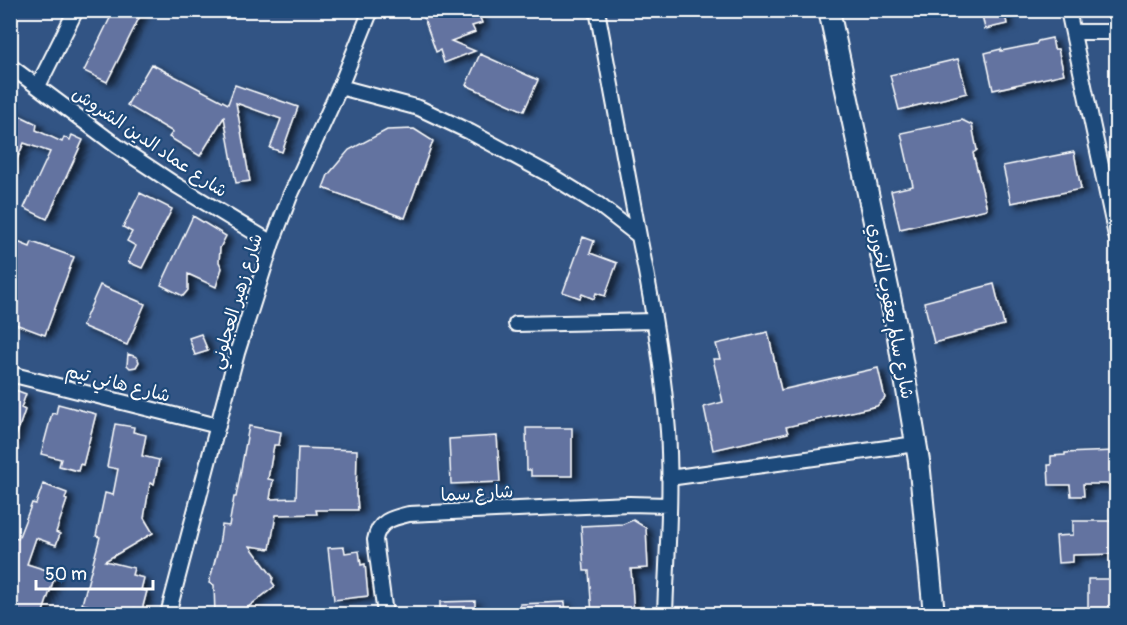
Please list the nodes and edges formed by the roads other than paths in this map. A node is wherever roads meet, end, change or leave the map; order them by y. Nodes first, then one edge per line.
1 (76, 10) edge
2 (371, 10) edge
3 (597, 10) edge
4 (830, 10) edge
5 (1068, 10) edge
6 (1073, 32) junction
7 (1116, 32) edge
8 (10, 66) edge
9 (38, 86) junction
10 (340, 87) junction
11 (639, 236) junction
12 (1116, 236) edge
13 (272, 243) junction
14 (654, 321) junction
15 (516, 324) dead end
16 (10, 374) edge
17 (218, 426) junction
18 (916, 444) junction
19 (669, 478) junction
20 (668, 505) junction
21 (168, 615) edge
22 (385, 615) edge
23 (665, 615) edge
24 (934, 615) edge

1 - 9 street
2 - 10 street, شارع زهير العجلوني
3 - 11 street
4 - 18 street, شارع سالم يعقوب الخوري
5 - 6 street
6 - 7 street
6 - 12 street
8 - 9 street, شارع عماد الدين الشروش
9 - 13 street, شارع عماد الدين الشروش
10 - 11 street
10 - 13 street, شارع زهير العجلوني
11 - 14 street
13 - 17 street, شارع زهير العجلوني
14 - 15 street
14 - 19 street
16 - 17 street, شارع هاني تيم
17 - 21 street, شارع زهير العجلوني
18 - 19 street
18 - 24 street, شارع سالم يعقوب الخوري
19 - 20 street
20 - 22 street, شارع سما
20 - 23 street

